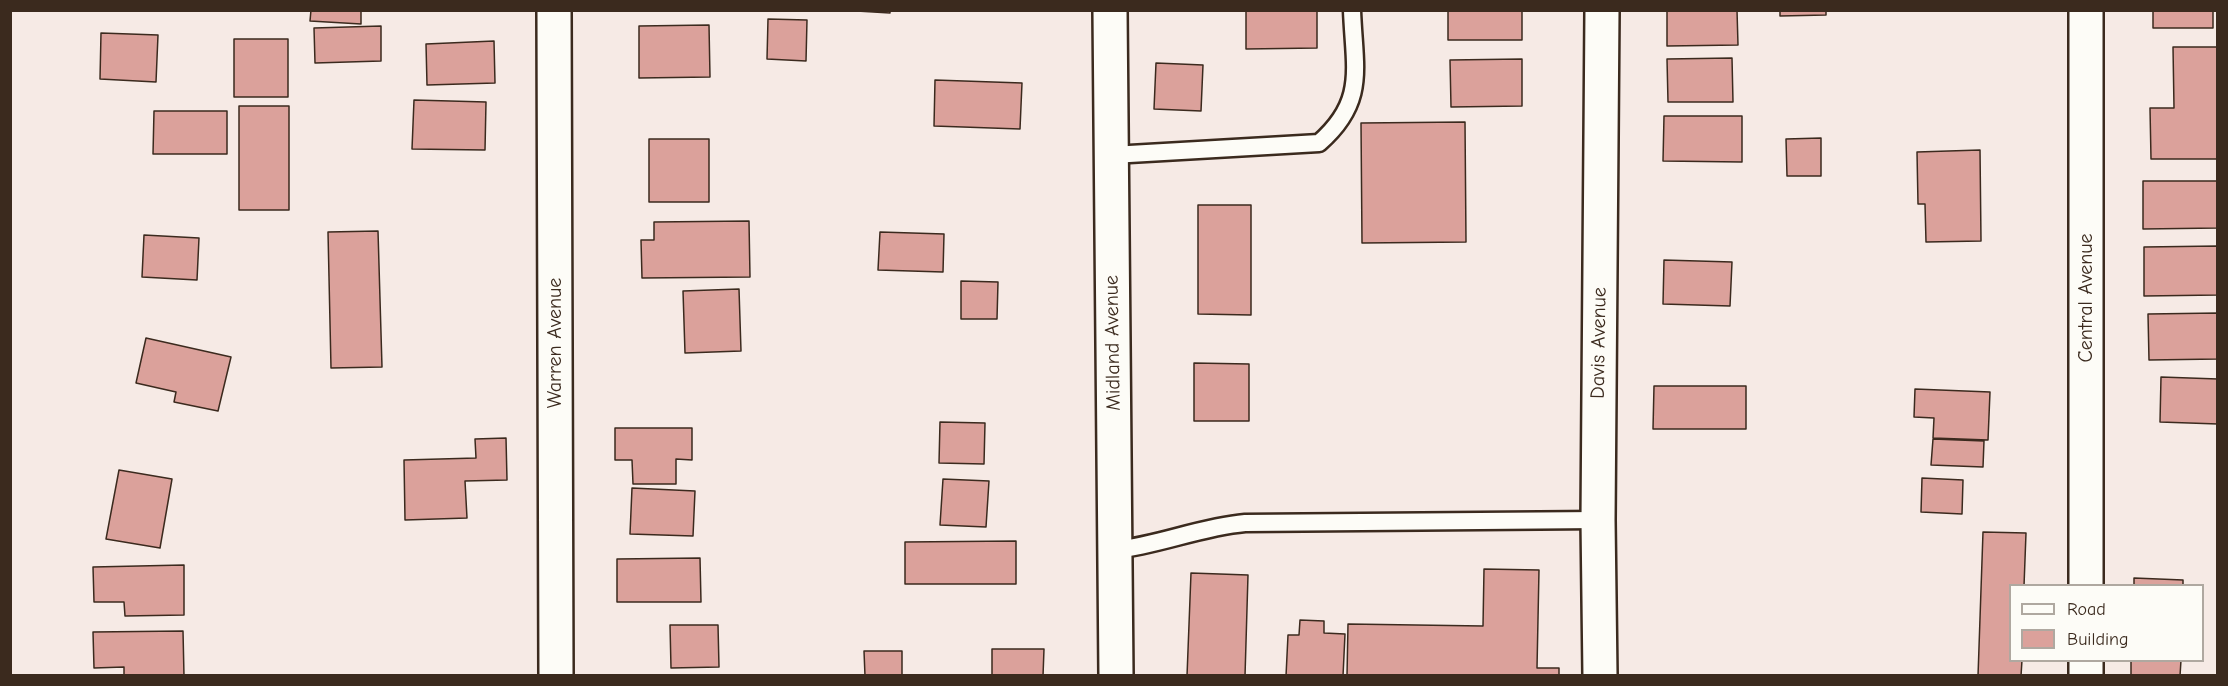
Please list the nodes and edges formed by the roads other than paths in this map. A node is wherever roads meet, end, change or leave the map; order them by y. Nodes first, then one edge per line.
1 (554, 10) edge
2 (1110, 10) edge
3 (1352, 10) edge
4 (1602, 10) edge
5 (2086, 10) edge
6 (1112, 155) junction
7 (1598, 520) junction
8 (1115, 550) junction
9 (2086, 584) edge
10 (556, 675) edge
11 (1116, 675) edge
12 (1600, 675) edge

1 - 10 street, Warren Avenue
2 - 6 street, Midland Avenue
3 - 6 lane
4 - 7 street, Davis Avenue
5 - 9 street, Central Avenue
6 - 8 street, Midland Avenue
7 - 8 lane
7 - 12 street, Davis Avenue
8 - 11 street, Midland Avenue

